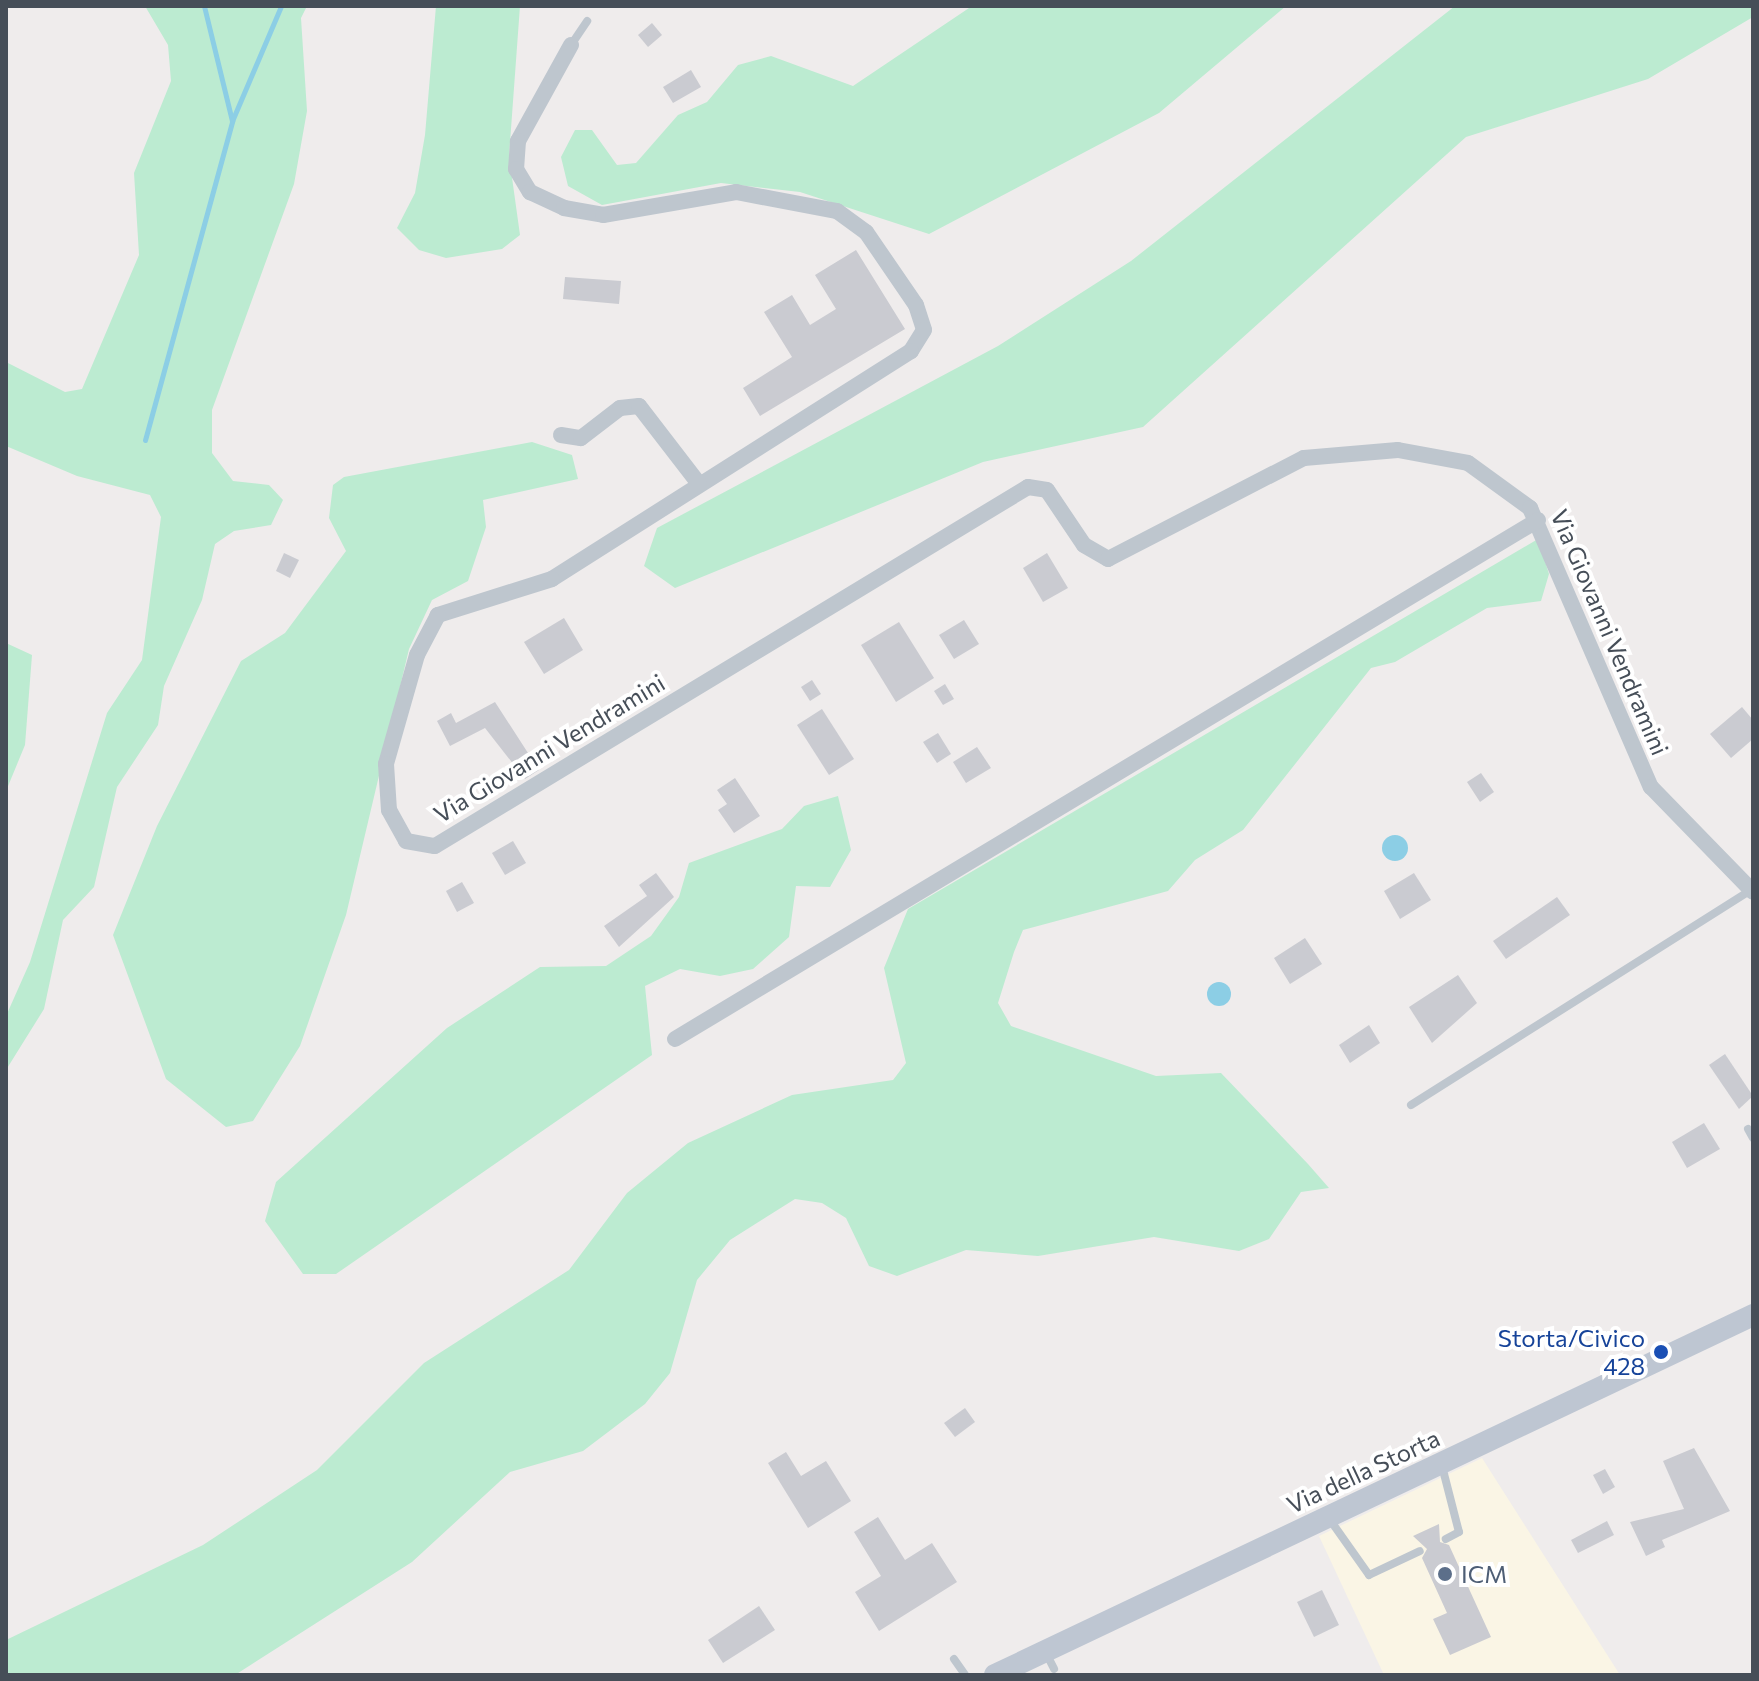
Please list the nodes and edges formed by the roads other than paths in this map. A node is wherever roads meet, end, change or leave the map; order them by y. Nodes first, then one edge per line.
1 (587, 21) dead end
2 (571, 45) joint
3 (561, 435) dead end
4 (699, 484) junction
5 (1538, 520) junction
6 (1752, 891) edge
7 (675, 1039) dead end
8 (1411, 1105) dead end
9 (1753, 1315) edge
10 (1441, 1463) junction
11 (1328, 1517) junction
12 (1446, 1539) dead end
13 (1420, 1551) dead end
14 (954, 1659) dead end
15 (965, 1675) edge
16 (995, 1675) edge

1 - 2 lane
2 - 4 street, Via Giovanni Vendramini
3 - 4 street
4 - 5 street, Via Giovanni Vendramini
5 - 6 street, Via Giovanni Vendramini
5 - 7 street
6 - 8 lane
9 - 10 main road, Via della Storta
10 - 11 main road, Via della Storta
10 - 12 lane
11 - 13 lane
11 - 16 main road, Via della Storta
14 - 15 lane

